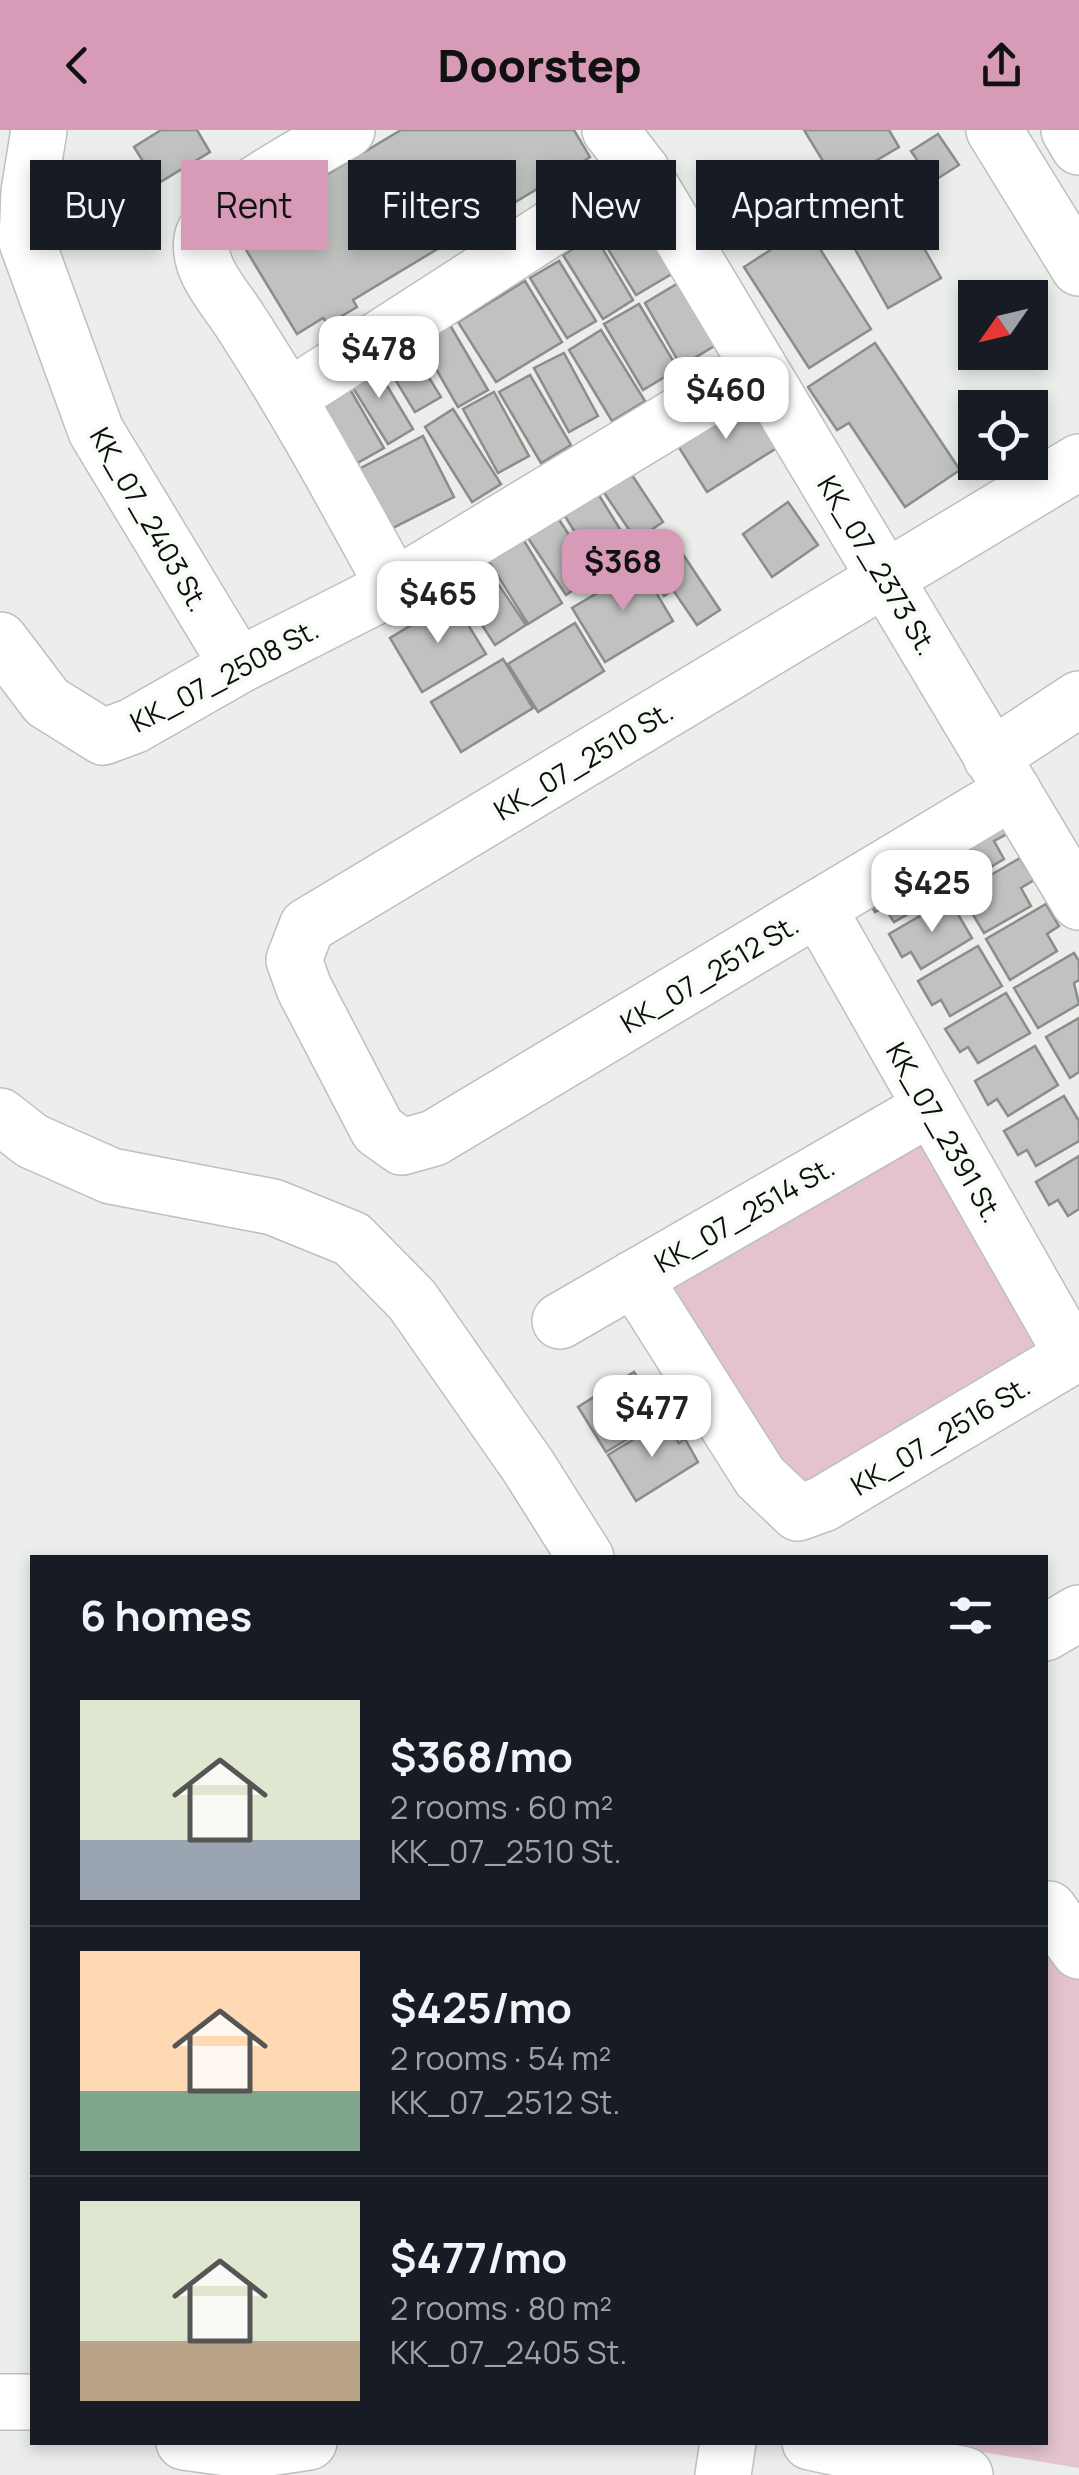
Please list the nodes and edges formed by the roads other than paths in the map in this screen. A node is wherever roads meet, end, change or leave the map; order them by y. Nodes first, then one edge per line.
1 (347, 130) edge
2 (994, 130) edge
3 (1069, 130) edge
4 (38, 133) edge
5 (1079, 147) edge
6 (625, 150) edge
7 (1079, 268) edge
8 (758, 367) junction
9 (290, 396) junction
10 (1079, 462) edge
11 (887, 577) junction
12 (394, 586) junction
13 (0, 640) edge
14 (238, 666) junction
15 (1079, 699) edge
16 (1002, 774) junction
17 (1079, 902) edge
18 (818, 908) junction
19 (930, 1108) junction
20 (0, 1116) edge
21 (402, 1146) joint
22 (634, 1278) junction
23 (560, 1322) dead end
24 (1076, 1354) edge
25 (584, 1555) edge
26 (1079, 1613) edge
27 (1048, 1631) edge
28 (0, 2402) edge
29 (30, 2402) edge
30 (206, 2445) edge
31 (289, 2445) edge
32 (728, 2445) edge
33 (824, 2445) edge
34 (723, 2475) edge
35 (964, 2475) edge

1 - 9 street
2 - 7 street
3 - 5 street
4 - 14 street, KK_07_2403 St.
6 - 8 street, KK_07_2373 St.
6 - 9 street
8 - 11 street, KK_07_2373 St.
8 - 12 street, KK_07_2508 St.
9 - 12 street
10 - 11 street, KK_07_2510 St.
11 - 16 street, KK_07_2373 St.
11 - 21 street, KK_07_2510 St.
12 - 14 street, KK_07_2508 St.
13 - 14 street, KK_07_2508 St.
15 - 16 street, KK_07_2512 St.
16 - 17 street, KK_07_2373 St.
16 - 18 street, KK_07_2512 St.
18 - 19 street, KK_07_2391 St.
18 - 21 street, KK_07_2512 St.
19 - 22 street, KK_07_2514 St.
19 - 24 street, KK_07_2391 St.
20 - 25 street
22 - 23 street, KK_07_2514 St.
22 - 24 street, KK_07_2516 St.
26 - 27 street
28 - 29 street
30 - 31 street
32 - 34 street
33 - 35 street

